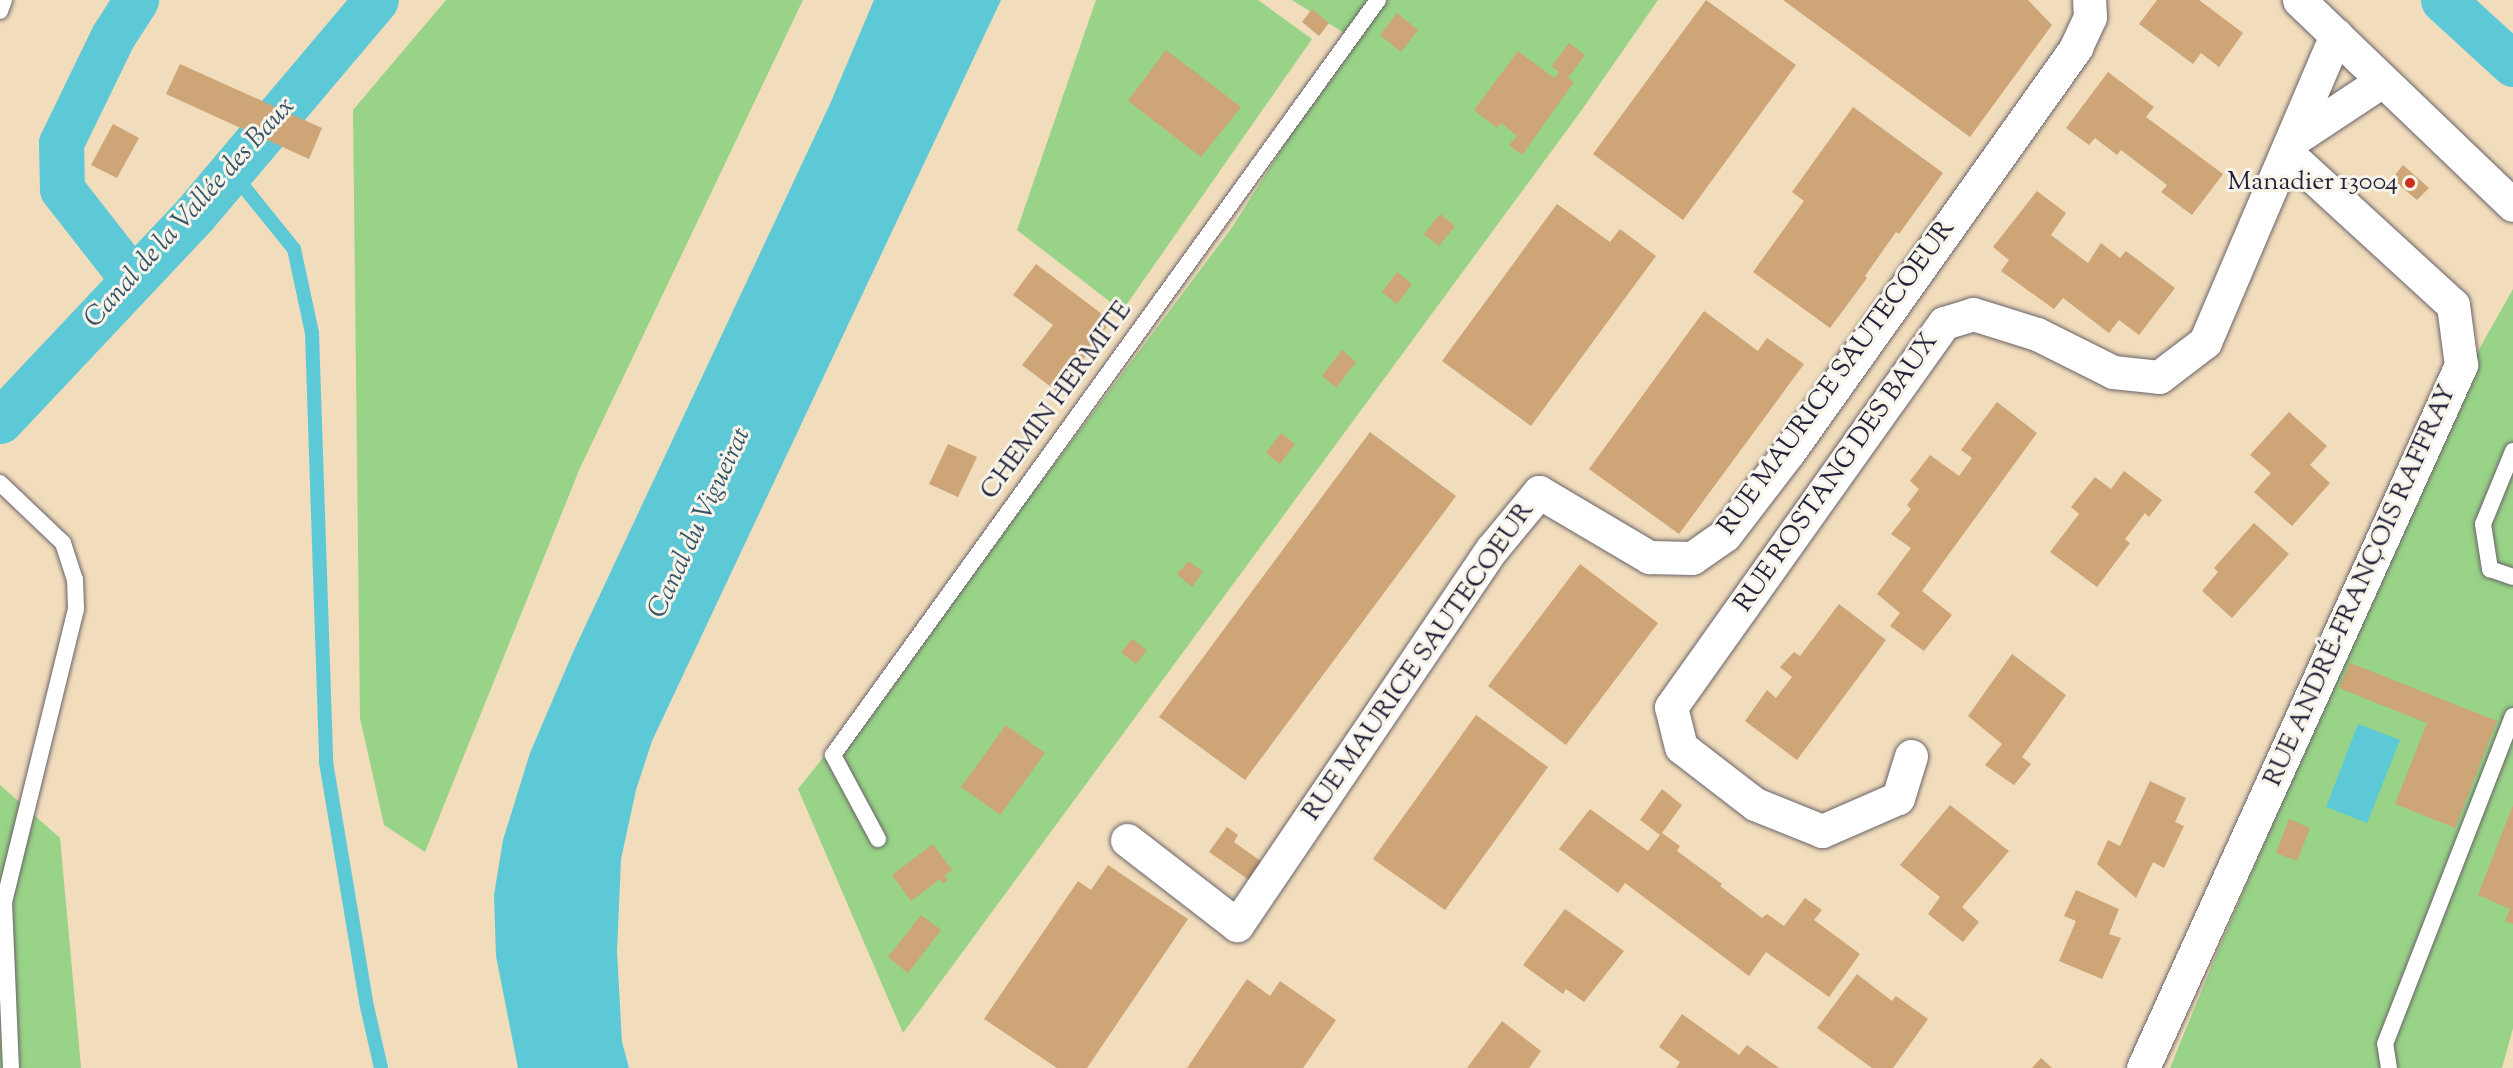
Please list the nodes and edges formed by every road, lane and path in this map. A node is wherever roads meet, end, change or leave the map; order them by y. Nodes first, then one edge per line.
1 (4, 0) edge
2 (1378, 0) edge
3 (2089, 0) edge
4 (2299, 0) edge
5 (0, 11) edge
6 (2336, 35) junction
7 (2382, 81) junction
8 (2290, 146) junction
9 (2513, 205) edge
10 (2513, 451) edge
11 (0, 483) edge
12 (2513, 577) edge
13 (2513, 716) edge
14 (1911, 756) dead end
15 (878, 838) dead end
16 (1127, 840) dead end
17 (2, 904) edge
18 (11, 1068) edge
19 (2143, 1068) edge
20 (2389, 1068) edge

1 - 5 lane
2 - 15 lane, CHEMIN HERMITE
3 - 16 street, RUE MAURICE SAUTECOEUR
4 - 6 street
6 - 7 street
6 - 8 street, RUE ROSTANG DES BAUX
7 - 8 street
7 - 9 street
8 - 14 street, RUE ROSTANG DES BAUX
8 - 19 street, RUE ANDRÉ-FRANÇOIS RAFFRAY
10 - 12 lane
11 - 17 lane
13 - 20 lane
17 - 18 lane

